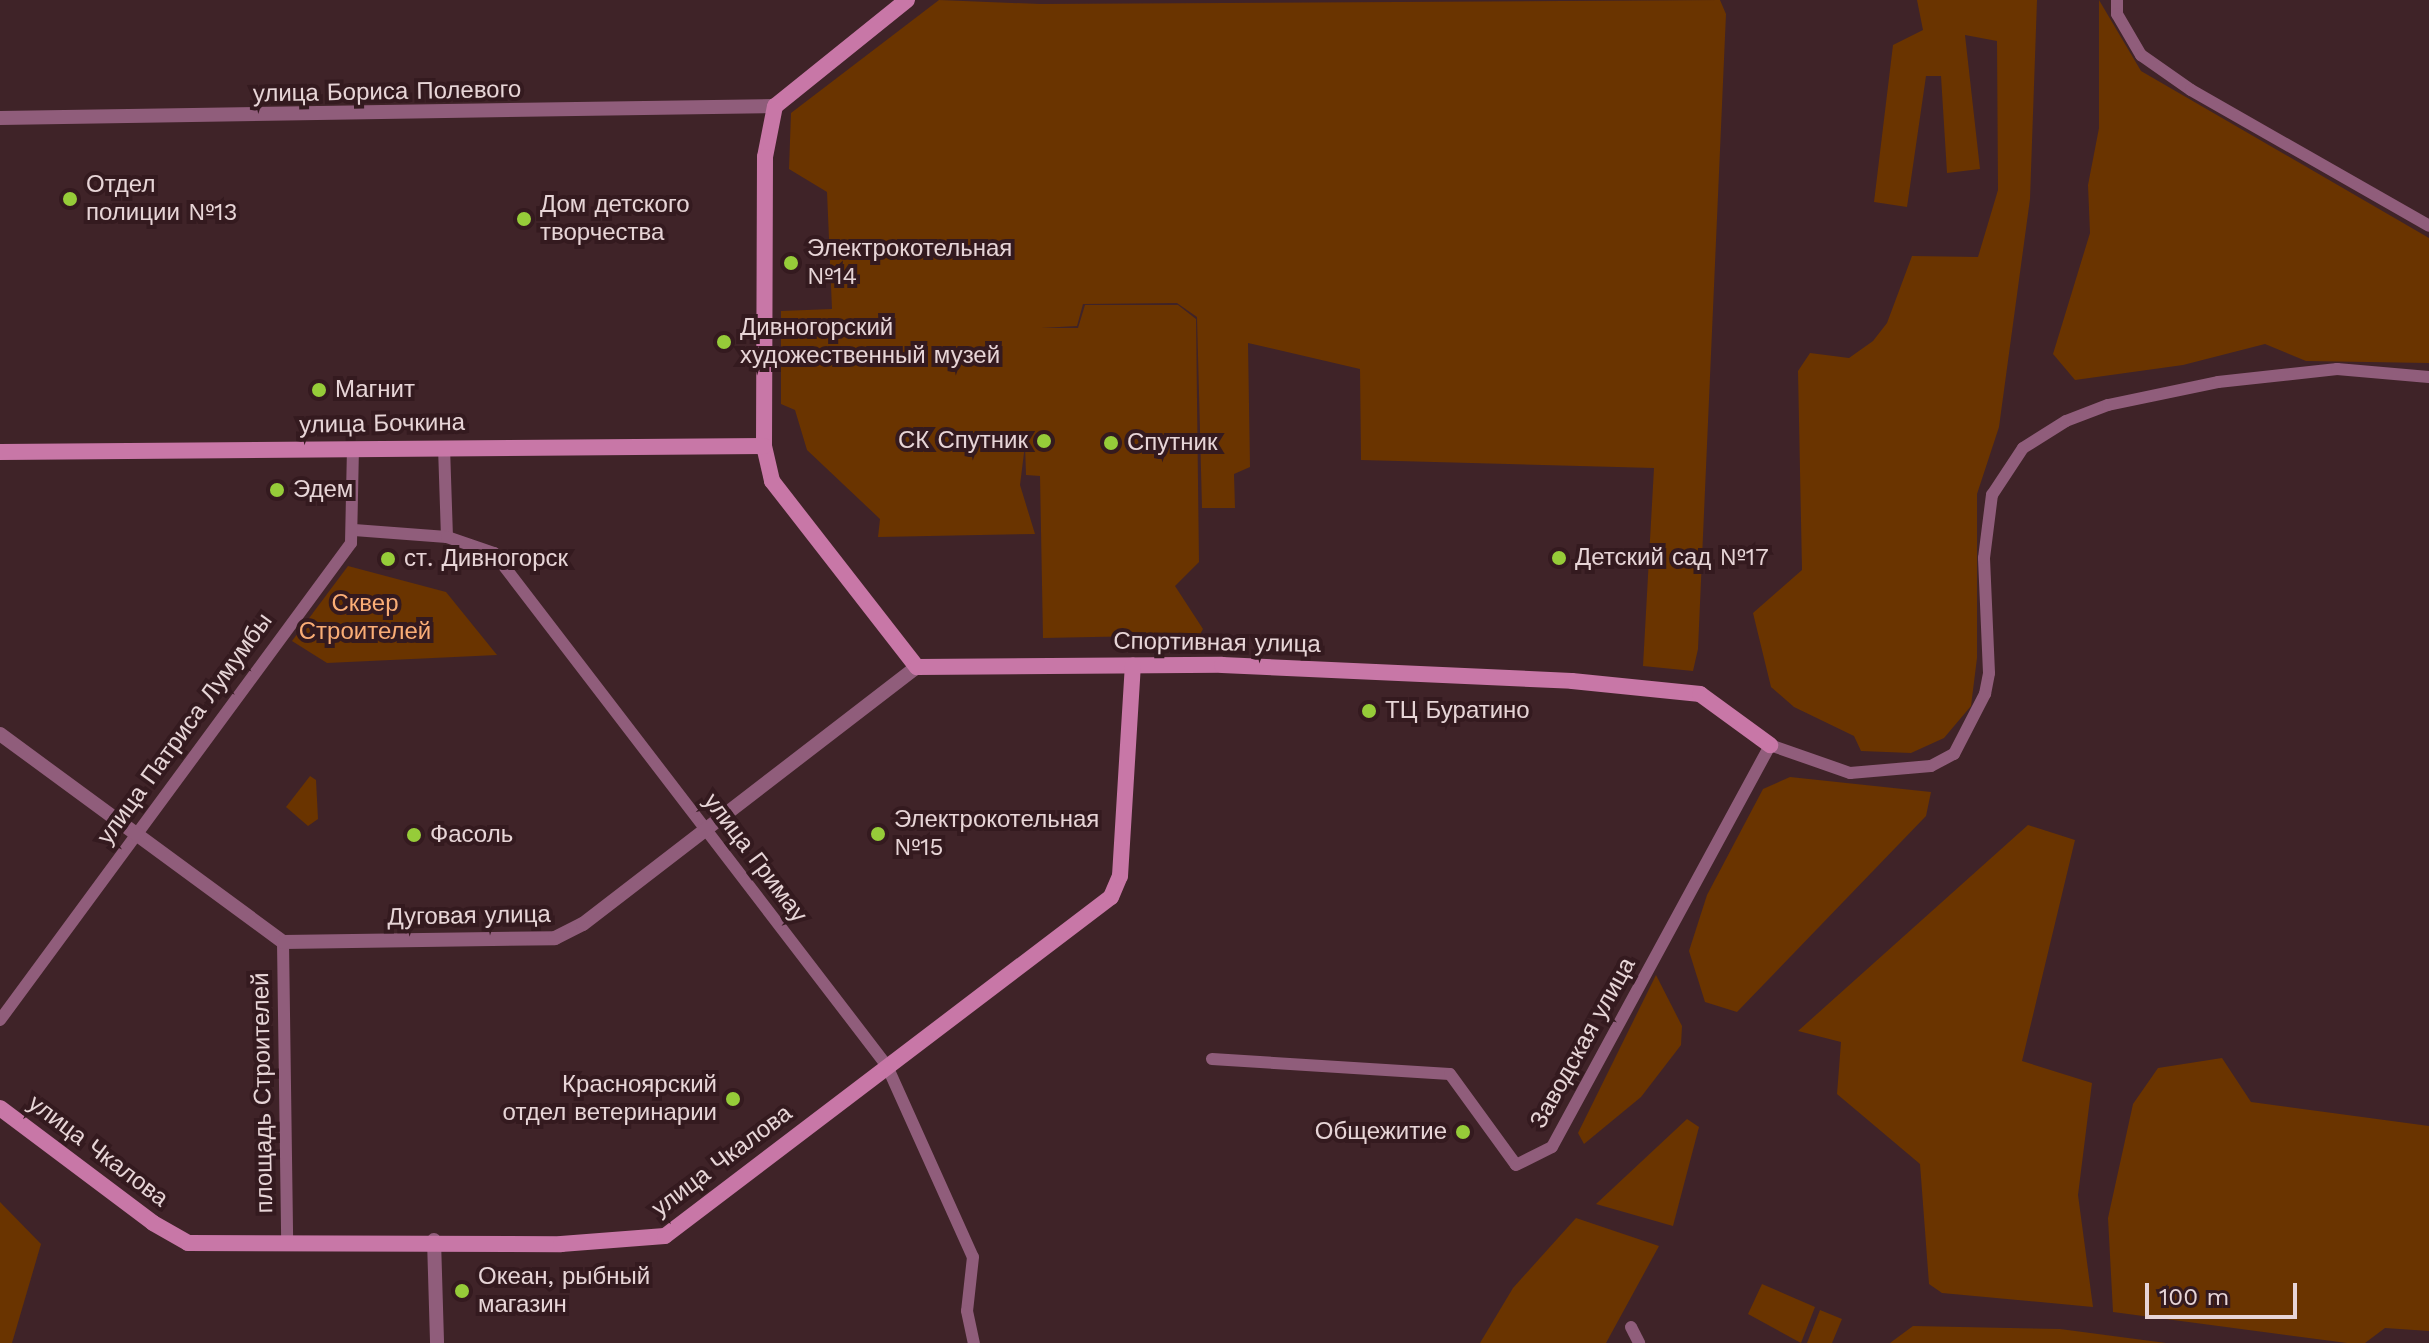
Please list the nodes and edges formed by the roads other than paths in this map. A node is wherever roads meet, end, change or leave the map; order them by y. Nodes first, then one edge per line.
1 (907, 0) edge
2 (2117, 0) edge
3 (775, 106) junction
4 (0, 118) edge
5 (2429, 226) edge
6 (2429, 377) edge
7 (764, 446) junction
8 (444, 447) junction
9 (353, 448) junction
10 (0, 452) edge
11 (354, 530) junction
12 (447, 537) junction
13 (1133, 665) junction
14 (917, 667) junction
15 (0, 734) edge
16 (1770, 745) junction
17 (704, 829) junction
18 (136, 832) junction
19 (283, 942) junction
20 (0, 1020) edge
21 (1212, 1059) dead end
22 (887, 1066) junction
23 (0, 1108) edge
24 (434, 1240) junction
25 (287, 1243) junction
26 (1631, 1327) dead end
27 (437, 1343) edge
28 (974, 1343) edge
29 (1639, 1343) edge

1 - 3 main road
2 - 5 street
3 - 4 street, улица Бориса Полевого
3 - 7 main road
6 - 16 street
7 - 8 main road, улица Бочкина
7 - 14 main road
8 - 9 main road, улица Бочкина
8 - 12 street
9 - 10 main road, улица Бочкина
9 - 11 street, улица Патриса Лумумбы
11 - 12 street, улица Гримау
11 - 18 street, улица Патриса Лумумбы
12 - 17 street, улица Гримау
13 - 14 main road, Спортивная улица
13 - 16 main road, Спортивная улица
13 - 22 main road, улица Чкалова
14 - 17 street, Дуговая улица
15 - 18 street
16 - 21 street, Заводская улица
17 - 19 street, Дуговая улица
17 - 22 street, улица Гримау
18 - 19 street
18 - 20 street, улица Патриса Лумумбы
19 - 25 street, площадь Строителей
22 - 24 main road, улица Чкалова
22 - 28 street, улица Гримау
23 - 25 main road, улица Чкалова
24 - 25 main road, улица Чкалова
24 - 27 street
26 - 29 street

